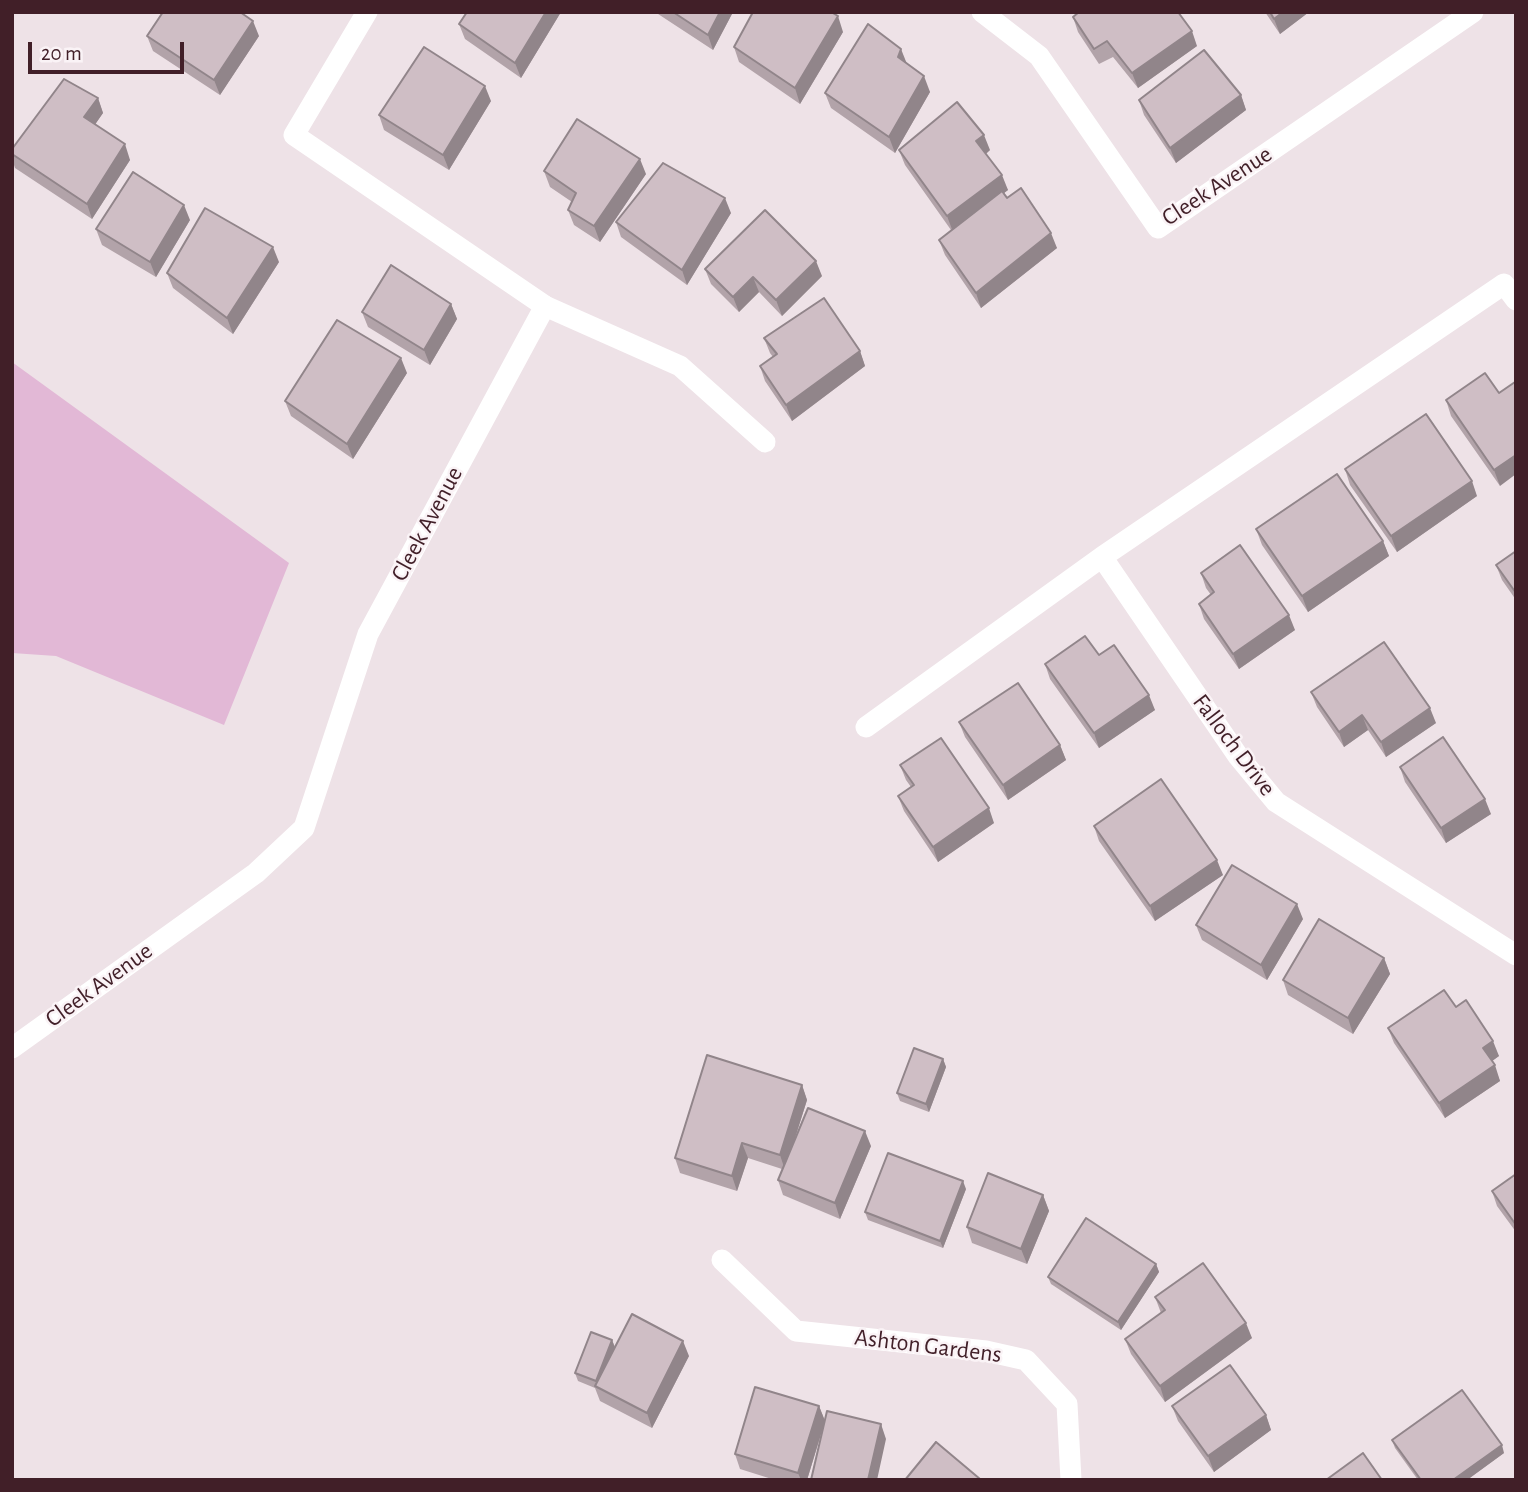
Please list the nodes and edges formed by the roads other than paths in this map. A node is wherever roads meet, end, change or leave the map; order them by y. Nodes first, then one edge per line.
1 (367, 12) edge
2 (982, 12) edge
3 (1473, 12) edge
4 (1516, 300) edge
5 (545, 306) junction
6 (765, 442) dead end
7 (1102, 557) junction
8 (866, 727) dead end
9 (1516, 955) edge
10 (12, 1048) edge
11 (722, 1260) dead end
12 (1071, 1480) edge

1 - 5 street
2 - 3 street, Cleek Avenue
4 - 7 street
5 - 6 street
5 - 10 street, Cleek Avenue
7 - 8 street
7 - 9 street, Falloch Drive
11 - 12 street, Ashton Gardens

